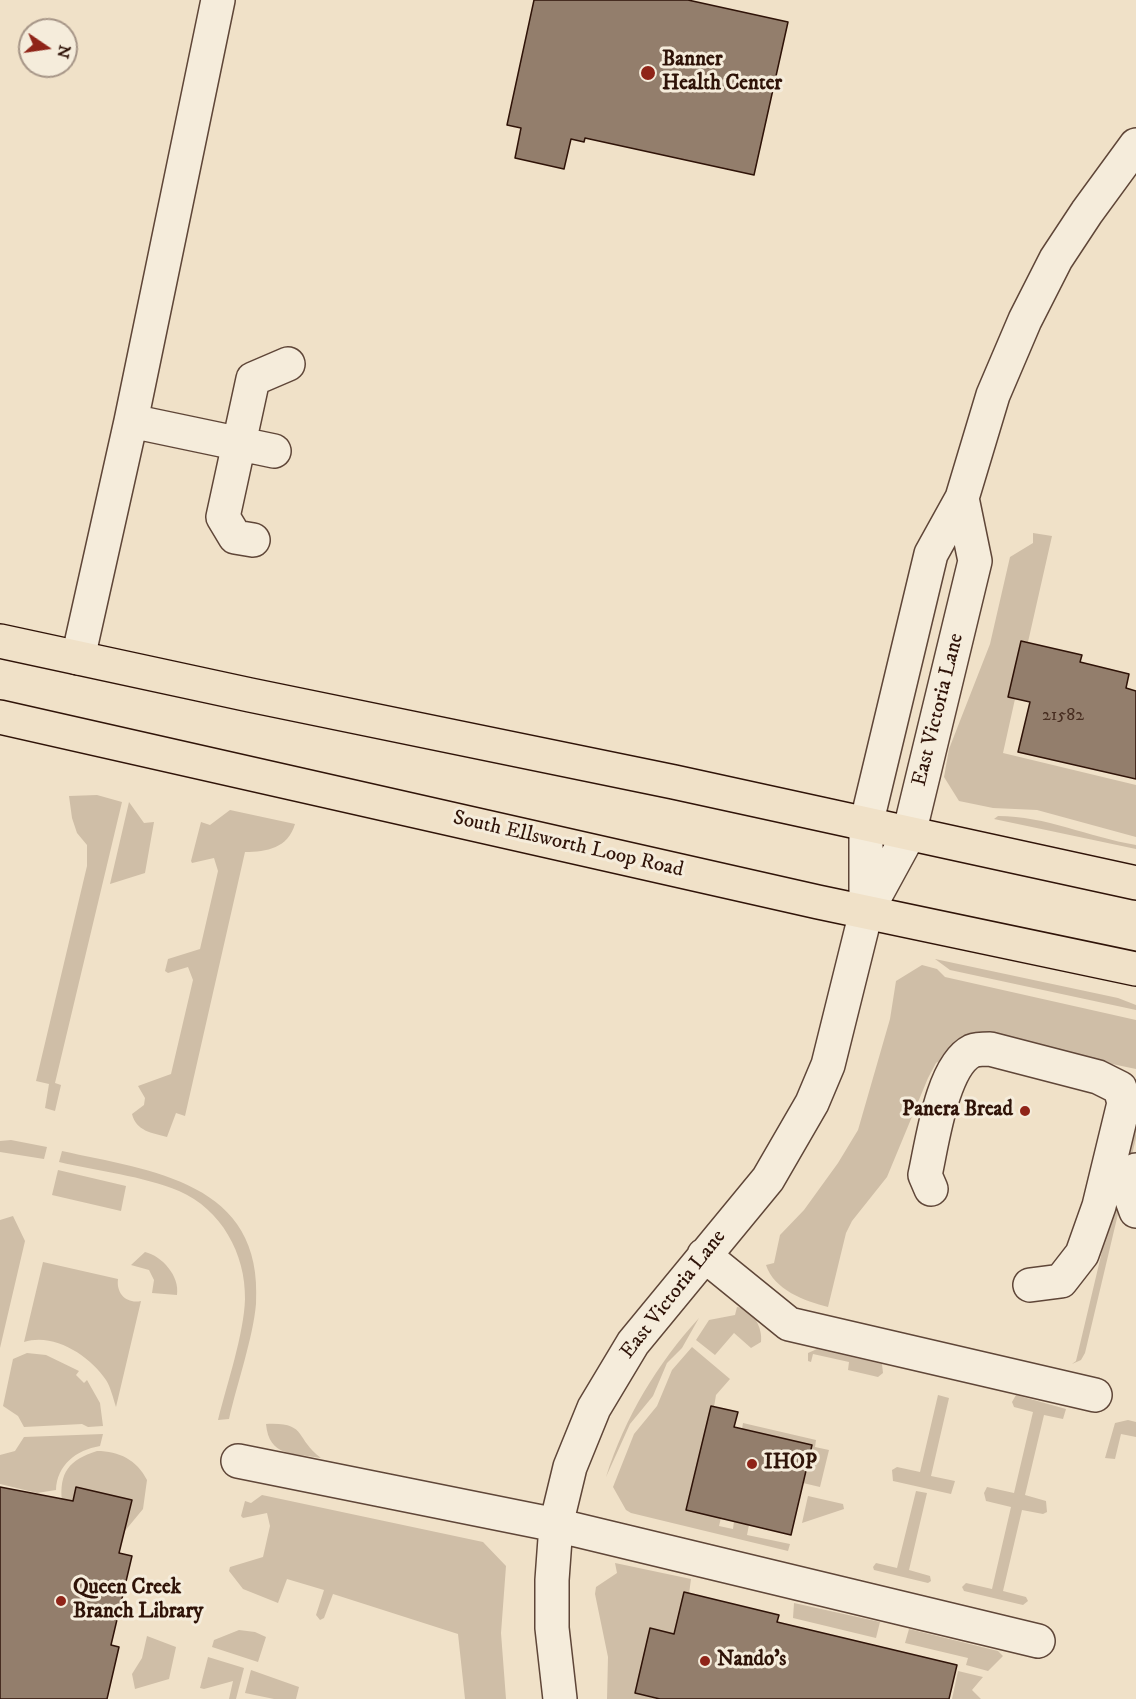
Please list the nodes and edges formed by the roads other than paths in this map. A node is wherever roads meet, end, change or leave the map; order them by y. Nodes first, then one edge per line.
1 (218, 0) edge
2 (1136, 146) edge
3 (288, 364) dead end
4 (131, 421) junction
5 (239, 444) junction
6 (274, 452) dead end
7 (962, 498) junction
8 (253, 540) dead end
9 (0, 641) edge
10 (78, 658) junction
11 (0, 717) edge
12 (866, 825) junction
13 (909, 834) junction
14 (1136, 883) edge
15 (866, 912) junction
16 (1136, 969) edge
17 (1136, 1170) edge
18 (931, 1189) dead end
19 (1136, 1211) edge
20 (704, 1255) junction
21 (1030, 1285) dead end
22 (1095, 1395) dead end
23 (238, 1461) dead end
24 (556, 1525) junction
25 (1038, 1641) dead end
26 (560, 1699) edge

1 - 4 street
2 - 7 street, East Victoria Lane
3 - 5 street
4 - 5 street
4 - 10 street
5 - 6 street
5 - 8 street
7 - 12 street, East Victoria Lane
7 - 13 street, East Victoria Lane
9 - 10 main road
10 - 12 main road
11 - 15 main road, South Ellsworth Loop Road
12 - 13 main road
12 - 15 street, East Victoria Lane
13 - 14 main road
13 - 15 street, East Victoria Lane
15 - 16 main road, South Ellsworth Loop Road
15 - 20 street, East Victoria Lane
17 - 19 street
18 - 21 street
20 - 22 street
20 - 24 street, East Victoria Lane
23 - 24 street
24 - 25 street
24 - 26 street, East Victoria Lane

